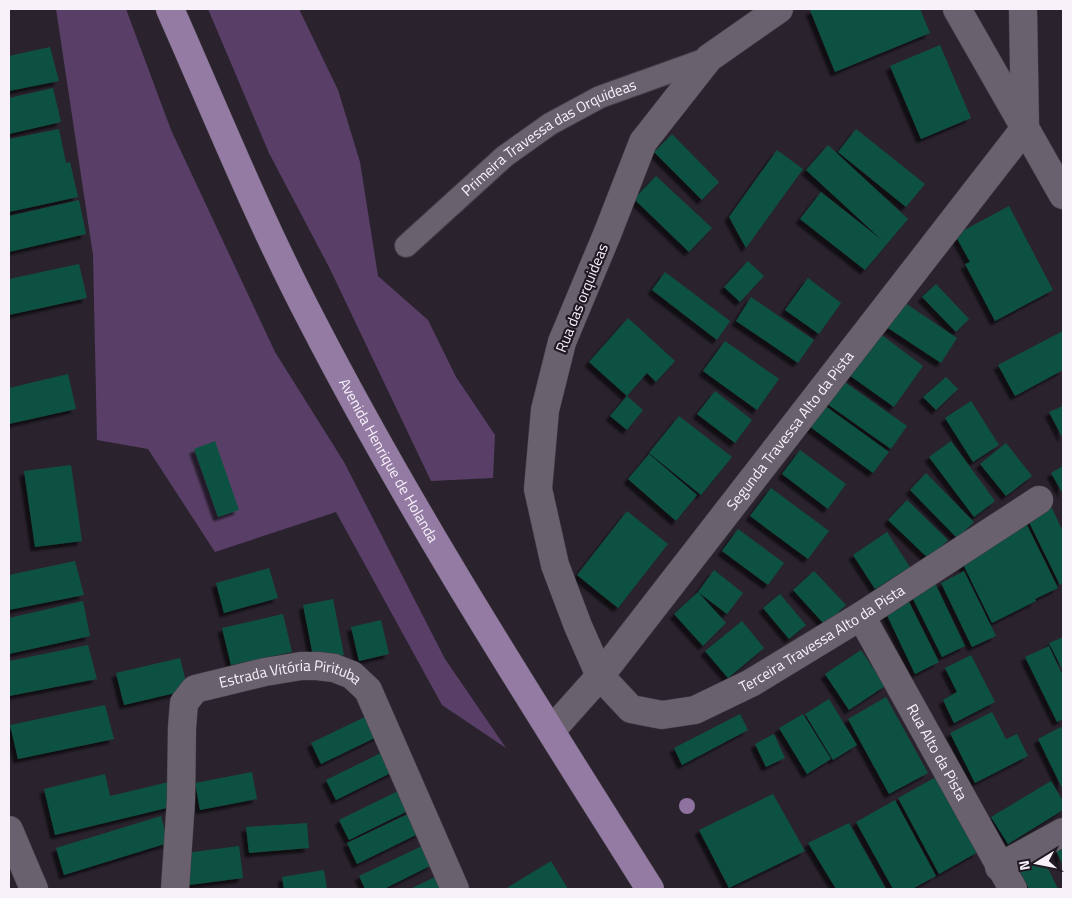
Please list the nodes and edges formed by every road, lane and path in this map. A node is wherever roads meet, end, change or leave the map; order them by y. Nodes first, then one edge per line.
1 (170, 9) edge
2 (779, 9) edge
3 (956, 9) edge
4 (1023, 9) edge
5 (709, 58) junction
6 (1024, 128) junction
7 (1063, 195) edge
8 (406, 246) dead end
9 (1039, 500) dead end
10 (861, 616) junction
11 (600, 676) junction
12 (551, 731) junction
13 (9, 830) edge
14 (1063, 832) edge
15 (1006, 878) edge
16 (167, 888) edge
17 (34, 889) edge
18 (455, 889) edge
19 (650, 889) edge

1 - 12 main road, Avenida Henrique de Holanda
2 - 5 street
3 - 6 street
4 - 6 street
5 - 8 lane, Primeira Travessa das Orquideas
5 - 11 street, Rua das orquideas
6 - 7 street
6 - 11 street, Segunda Travessa Alto da Pista
9 - 10 street, Terceira Travessa Alto da Pista
10 - 11 street, Terceira Travessa Alto da Pista
10 - 15 street, Rua Alto da Pista
11 - 12 street, Segunda Travessa Alto da Pista
12 - 19 main road, Avenida Henrique de Holanda
13 - 17 street
14 - 15 street
16 - 18 street, Estrada Vitória Pirituba

